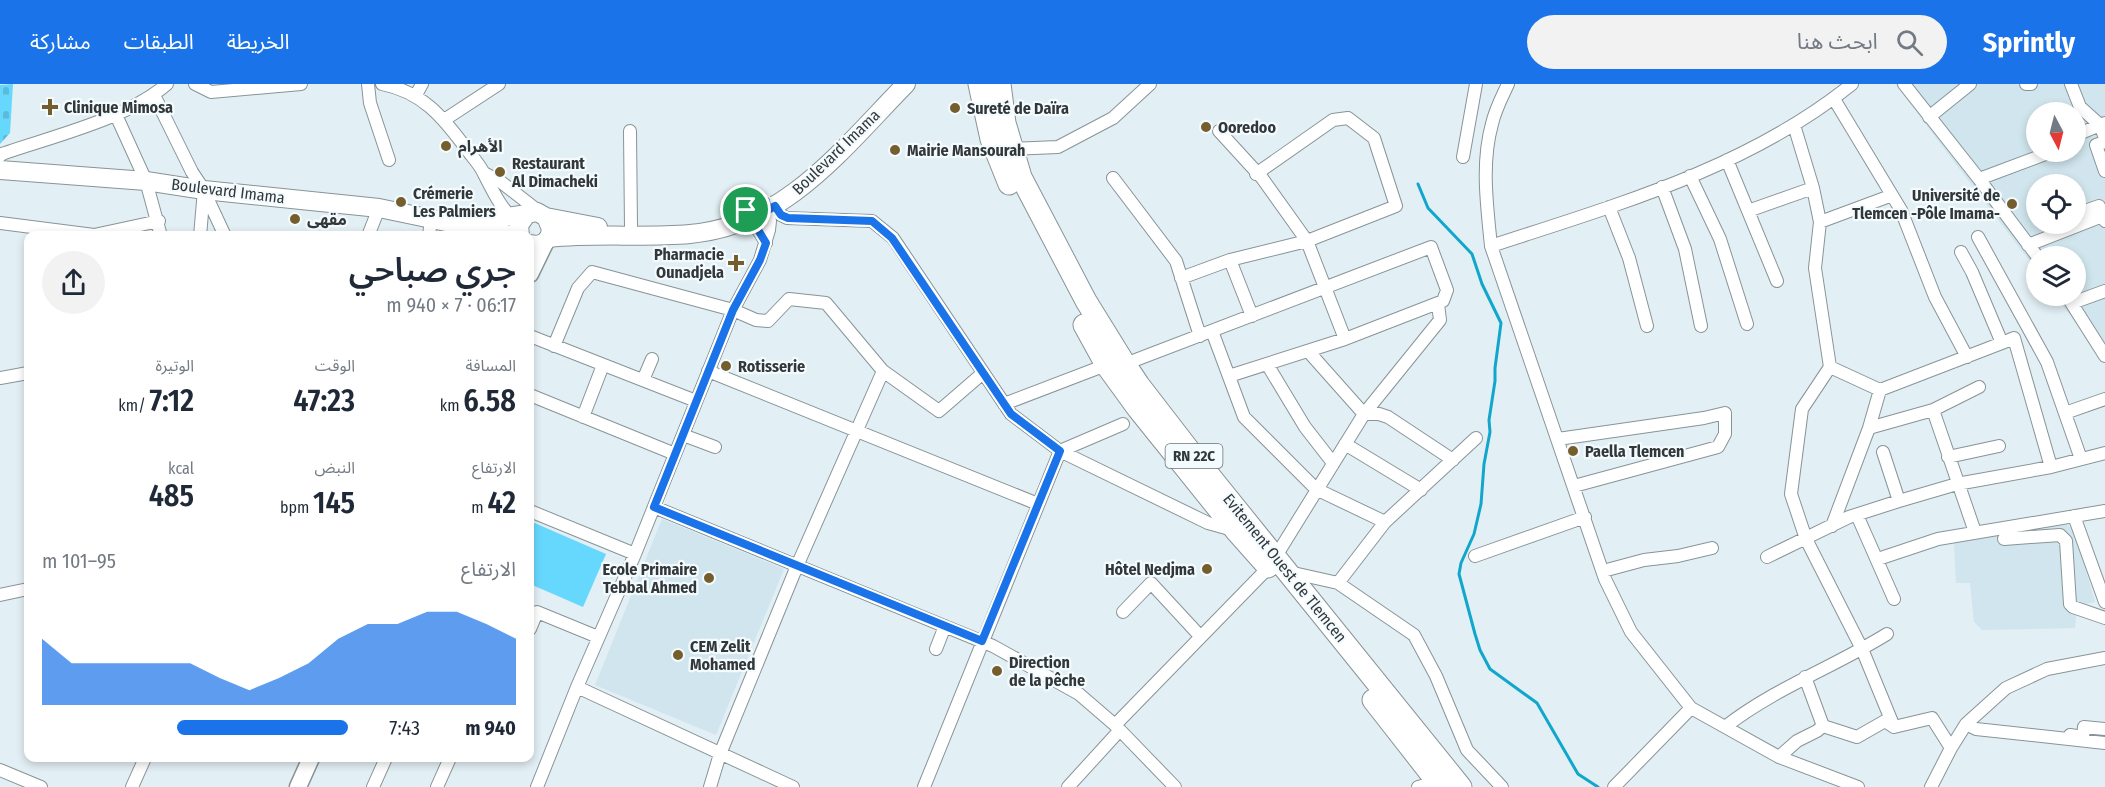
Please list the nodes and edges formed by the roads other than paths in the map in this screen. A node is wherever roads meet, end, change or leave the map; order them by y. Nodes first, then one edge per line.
1 (167, 84) edge
2 (195, 84) edge
3 (301, 84) edge
4 (368, 84) edge
5 (382, 84) edge
6 (499, 84) edge
7 (890, 84) edge
8 (906, 84) edge
9 (1000, 84) edge
10 (1476, 84) edge
11 (1507, 84) edge
12 (1852, 84) edge
13 (1904, 84) edge
14 (1970, 84) edge
15 (2071, 84) edge
16 (1147, 85) edge
17 (978, 88) edge
18 (419, 89) edge
19 (154, 95) junction
20 (1834, 99) junction
21 (116, 114) junction
22 (1929, 117) junction
23 (444, 120) junction
24 (1794, 125) junction
25 (630, 131) dead end
26 (1219, 131) dead end
27 (2104, 132) edge
28 (2086, 134) edge
29 (2086, 138) edge
30 (1012, 149) junction
31 (2026, 155) edge
32 (0, 156) edge
33 (1463, 157) dead end
34 (389, 159) dead end
35 (1727, 160) junction
36 (2026, 160) edge
37 (0, 170) edge
38 (2105, 171) edge
39 (484, 173) junction
40 (1256, 174) junction
41 (1690, 176) junction
42 (1977, 176) junction
43 (1113, 178) dead end
44 (146, 181) junction
45 (1662, 187) junction
46 (1813, 188) junction
47 (204, 190) junction
48 (1890, 196) junction
49 (770, 206) junction
50 (1609, 207) junction
51 (380, 208) junction
52 (2086, 211) edge
53 (1749, 212) junction
54 (749, 215) junction
55 (2104, 217) edge
56 (159, 221) junction
57 (2086, 221) edge
58 (1820, 222) junction
59 (0, 223) edge
60 (525, 223) edge
61 (430, 227) edge
62 (631, 228) junction
63 (63, 231) edge
64 (113, 231) edge
65 (160, 231) edge
66 (200, 231) edge
67 (223, 231) edge
68 (370, 231) edge
69 (2042, 234) edge
70 (1978, 237) dead end
71 (541, 241) edge
72 (1307, 241) junction
73 (766, 243) junction
74 (2028, 245) joint
75 (1491, 246) junction
76 (1961, 252) dead end
77 (1230, 260) junction
78 (534, 261) edge
79 (1181, 278) junction
80 (1777, 281) dead end
81 (1327, 288) junction
82 (2105, 291) edge
83 (2086, 295) edge
84 (1438, 304) junction
85 (2073, 306) edge
86 (733, 310) junction
87 (1252, 316) junction
88 (1747, 324) dead end
89 (1647, 326) dead end
90 (1701, 326) dead end
91 (1206, 333) junction
92 (534, 338) edge
93 (1345, 339) junction
94 (2002, 343) junction
95 (554, 346) junction
96 (1308, 351) junction
97 (2105, 356) edge
98 (1967, 357) junction
99 (652, 359) dead end
100 (1267, 364) junction
101 (603, 365) junction
102 (1116, 365) junction
103 (1830, 367) junction
104 (708, 371) junction
105 (883, 371) junction
106 (983, 373) junction
107 (24, 374) edge
108 (1229, 376) junction
109 (0, 378) edge
110 (643, 380) junction
111 (1979, 387) dead end
112 (1880, 390) junction
113 (534, 397) edge
114 (2105, 399) edge
115 (696, 401) junction
116 (1004, 404) junction
117 (1934, 410) junction
118 (2065, 413) junction
119 (1364, 414) junction
120 (583, 417) junction
121 (1124, 424) dead end
122 (1869, 428) junction
123 (856, 431) junction
124 (683, 435) junction
125 (1476, 438) dead end
126 (1558, 439) junction
127 (1345, 444) junction
128 (1999, 446) dead end
129 (715, 447) dead end
130 (1060, 451) junction
131 (1883, 452) dead end
132 (2105, 453) edge
133 (675, 454) junction
134 (1948, 457) junction
135 (2081, 459) junction
136 (1453, 460) junction
137 (1333, 463) junction
138 (2051, 467) junction
139 (1957, 484) junction
140 (1574, 486) junction
141 (1316, 489) junction
142 (1420, 490) junction
143 (1899, 501) junction
144 (1038, 504) junction
145 (654, 507) junction
146 (2105, 511) edge
147 (534, 513) edge
148 (1857, 514) junction
149 (2074, 516) junction
150 (1585, 517) junction
151 (1385, 522) junction
152 (1832, 526) junction
153 (1236, 531) junction
154 (1975, 532) junction
155 (1806, 539) junction
156 (2004, 539) dead end
157 (1712, 548) dead end
158 (634, 554) junction
159 (1475, 556) dead end
160 (1767, 557) dead end
161 (1878, 559) junction
162 (1278, 565) junction
163 (797, 566) junction
164 (2105, 567) edge
165 (2092, 570) junction
166 (1603, 571) junction
167 (1338, 583) junction
168 (24, 590) edge
169 (0, 595) edge
170 (1894, 599) dead end
171 (2105, 602) edge
172 (1123, 612) dead end
173 (2105, 618) edge
174 (534, 619) edge
175 (945, 626) junction
176 (1887, 634) dead end
177 (1200, 636) junction
178 (598, 637) junction
179 (982, 641) junction
180 (936, 649) dead end
181 (1862, 649) junction
182 (2105, 658) edge
183 (1805, 677) junction
184 (576, 687) junction
185 (1691, 708) junction
186 (1966, 724) junction
187 (1823, 726) junction
188 (1725, 727) junction
189 (1894, 727) junction
190 (1117, 728) junction
191 (2105, 729) edge
192 (2020, 735) junction
193 (2105, 743) edge
194 (1951, 748) junction
195 (2105, 748) edge
196 (720, 754) junction
197 (1779, 757) junction
198 (143, 762) edge
199 (309, 762) edge
200 (322, 762) edge
201 (384, 762) edge
202 (448, 762) edge
203 (0, 770) edge
204 (1432, 785) edge
205 (41, 787) edge
206 (132, 787) edge
207 (298, 787) edge
208 (311, 787) edge
209 (373, 787) edge
210 (437, 787) edge
211 (537, 787) edge
212 (710, 787) edge
213 (794, 787) edge
214 (924, 787) edge
215 (1068, 787) edge
216 (1175, 787) edge
217 (1461, 787) edge
218 (1502, 787) edge
219 (1614, 787) edge
220 (1858, 787) edge
221 (1931, 787) edge

1 - 19 street
2 - 3 street
4 - 34 street
5 - 18 street
6 - 23 street
7 - 49 main road, Boulevard Imama
8 - 49 main road, Boulevard Imama
9 - 30 highway, Evitement Ouest de Tlemcen / RN 22C
10 - 33 street
11 - 75 street
12 - 20 street
13 - 22 street
14 - 22 street
15 - 27 street
16 - 30 street
17 - 102 highway, Evitement Ouest de Tlemcen / RN 22C
18 - 23 street
19 - 21 street
19 - 47 street
20 - 24 street
20 - 48 street
21 - 32 street
21 - 44 street
22 - 42 street
23 - 39 street
24 - 35 street
24 - 46 street
25 - 62 street
26 - 40 street
27 - 28 street
27 - 29 street
27 - 38 street
30 - 102 highway, Evitement Ouest de Tlemcen / RN 22C
31 - 42 street
35 - 41 street
35 - 53 street
36 - 42 street
37 - 44 main road, Boulevard Imama
39 - 60 street
39 - 60 street
40 - 72 street
40 - 72 street
41 - 45 street
41 - 88 street
42 - 74 street
43 - 79 street
44 - 47 main road, Boulevard Imama
44 - 56 street
45 - 50 street
45 - 90 street
46 - 53 street
46 - 58 street
47 - 51 main road, Boulevard Imama
47 - 66 street
47 - 67 street
48 - 58 street
48 - 98 street
49 - 54 main road, Boulevard Imama
49 - 73 street
49 - 106 street
50 - 75 street
50 - 89 street
51 - 61 main road, Boulevard Imama
51 - 68 street
52 - 55 street
53 - 80 street
54 - 62 main road, Boulevard Imama
54 - 71 main road, Boulevard Imama
54 - 73 street
55 - 57 street
56 - 64 street
56 - 65 street
58 - 103 street
59 - 63 street
60 - 61 main road, Boulevard Imama
60 - 62 main road, Boulevard Imama
60 - 71 main road
69 - 74 street
70 - 118 street
71 - 78 main road
72 - 77 street
72 - 81 street
73 - 86 street
75 - 126 street
76 - 94 street
77 - 79 street
77 - 87 street
79 - 91 street
81 - 84 street
81 - 87 street
81 - 93 street
82 - 83 street
84 - 93 street
84 - 119 street
85 - 97 street
86 - 95 street
86 - 104 street
86 - 105 street
87 - 91 street
91 - 102 street
91 - 108 street
92 - 95 street
93 - 96 street
94 - 98 street
94 - 138 street
95 - 101 street
96 - 100 street
96 - 119 street
98 - 112 street
99 - 110 street
100 - 108 street
100 - 137 street
101 - 110 street
101 - 120 street
102 - 116 street
102 - 153 highway, Evitement Ouest de Tlemcen / RN 22C
102 - 162 highway, Evitement Ouest de Tlemcen / RN 22C
103 - 112 street
103 - 155 street
104 - 115 street
104 - 123 street
105 - 106 street
105 - 123 street
106 - 116 street
107 - 109 street
108 - 141 street
110 - 115 street
111 - 117 street
112 - 122 street
113 - 120 street
114 - 118 street
115 - 124 street
116 - 130 street
117 - 122 street
117 - 134 street
118 - 135 street
119 - 127 street
119 - 136 street
120 - 133 street
121 - 130 street
122 - 152 street
123 - 144 street
123 - 163 street
124 - 129 street
124 - 133 street
125 - 136 street
126 - 140 street
126 - 140 street
127 - 137 street
127 - 142 street
128 - 134 street
130 - 144 street
130 - 153 street
131 - 143 street
132 - 135 street
133 - 145 street
134 - 139 street
135 - 138 street
136 - 142 street
137 - 141 street
138 - 139 street
139 - 143 street
139 - 154 street
140 - 150 street
141 - 151 street
141 - 162 street
142 - 151 street
143 - 148 street
144 - 179 street
145 - 158 street
145 - 163 street
146 - 149 street
147 - 158 street
148 - 152 street
148 - 161 street
149 - 154 street
149 - 165 street
150 - 159 street
150 - 166 street
151 - 167 street
152 - 155 street
153 - 162 highway, Evitement Ouest de Tlemcen / RN 22C
154 - 161 street
155 - 160 street
155 - 181 street
156 - 173 street
157 - 166 street
158 - 178 street
161 - 170 street
162 - 167 street
162 - 177 street
162 - 204 highway, Evitement Ouest de Tlemcen / RN 22C
162 - 217 highway, Evitement Ouest de Tlemcen / RN 22C
163 - 175 street
163 - 196 street
164 - 165 street
165 - 171 street
166 - 185 street
167 - 218 street
168 - 169 street
172 - 177 street
174 - 178 street
175 - 179 street
175 - 180 street
176 - 181 street
177 - 190 street
178 - 184 street
179 - 190 street
179 - 214 street
181 - 183 street
181 - 189 street
182 - 186 street
183 - 187 street
183 - 188 street
184 - 196 street
184 - 211 street
185 - 188 street
185 - 219 street
186 - 192 street
186 - 194 street
187 - 189 street
187 - 197 street
188 - 197 street
189 - 194 street
190 - 215 street
190 - 216 street
191 - 192 street
192 - 193 street
192 - 195 street
194 - 221 street
196 - 212 street
196 - 213 street
197 - 220 street
198 - 206 street
199 - 207 main road
200 - 208 main road
201 - 209 street
202 - 210 street
203 - 205 street

